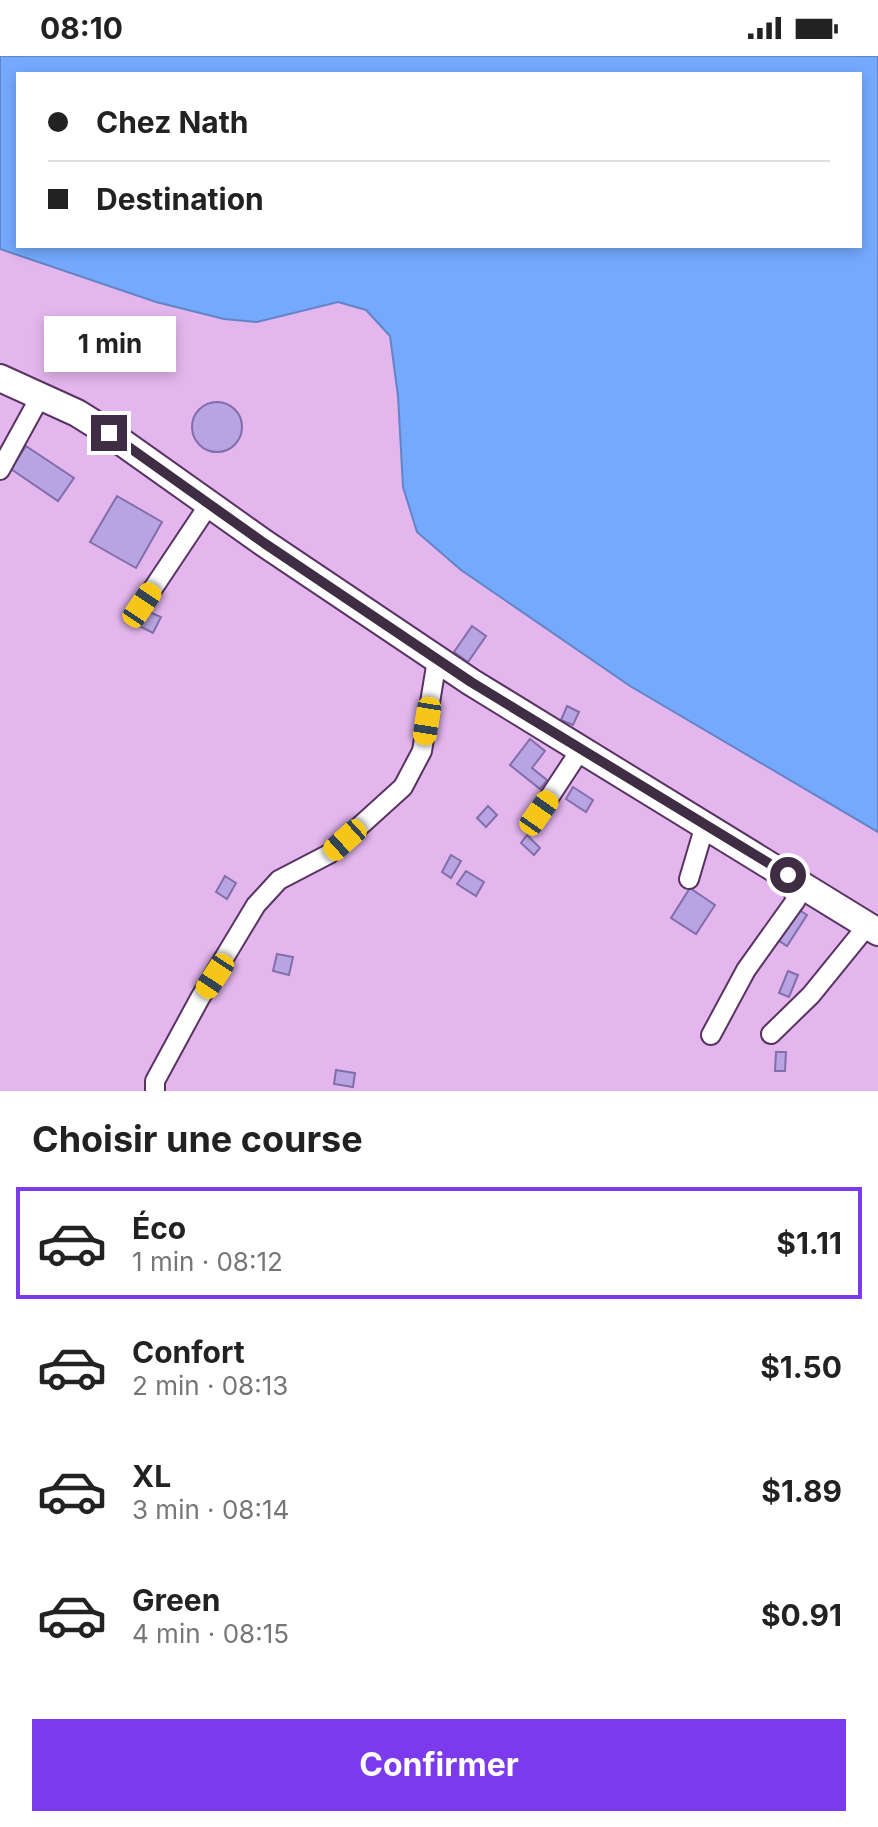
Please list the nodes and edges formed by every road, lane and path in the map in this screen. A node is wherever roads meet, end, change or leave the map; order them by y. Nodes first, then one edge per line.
1 (0, 378) edge
2 (40, 397) junction
3 (0, 470) edge
4 (210, 503) junction
5 (142, 605) dead end
6 (437, 660) junction
7 (581, 749) junction
8 (539, 813) dead end
9 (705, 825) junction
10 (788, 875) junction
11 (689, 879) dead end
12 (872, 929) edge
13 (771, 1034) dead end
14 (711, 1035) dead end
15 (155, 1091) edge

1 - 2 main road
2 - 3 street
2 - 4 main road
4 - 5 street
4 - 6 main road
6 - 7 main road
6 - 15 street
7 - 8 street
7 - 9 main road
9 - 10 main road
9 - 11 street
10 - 12 main road
10 - 14 street
12 - 13 street

